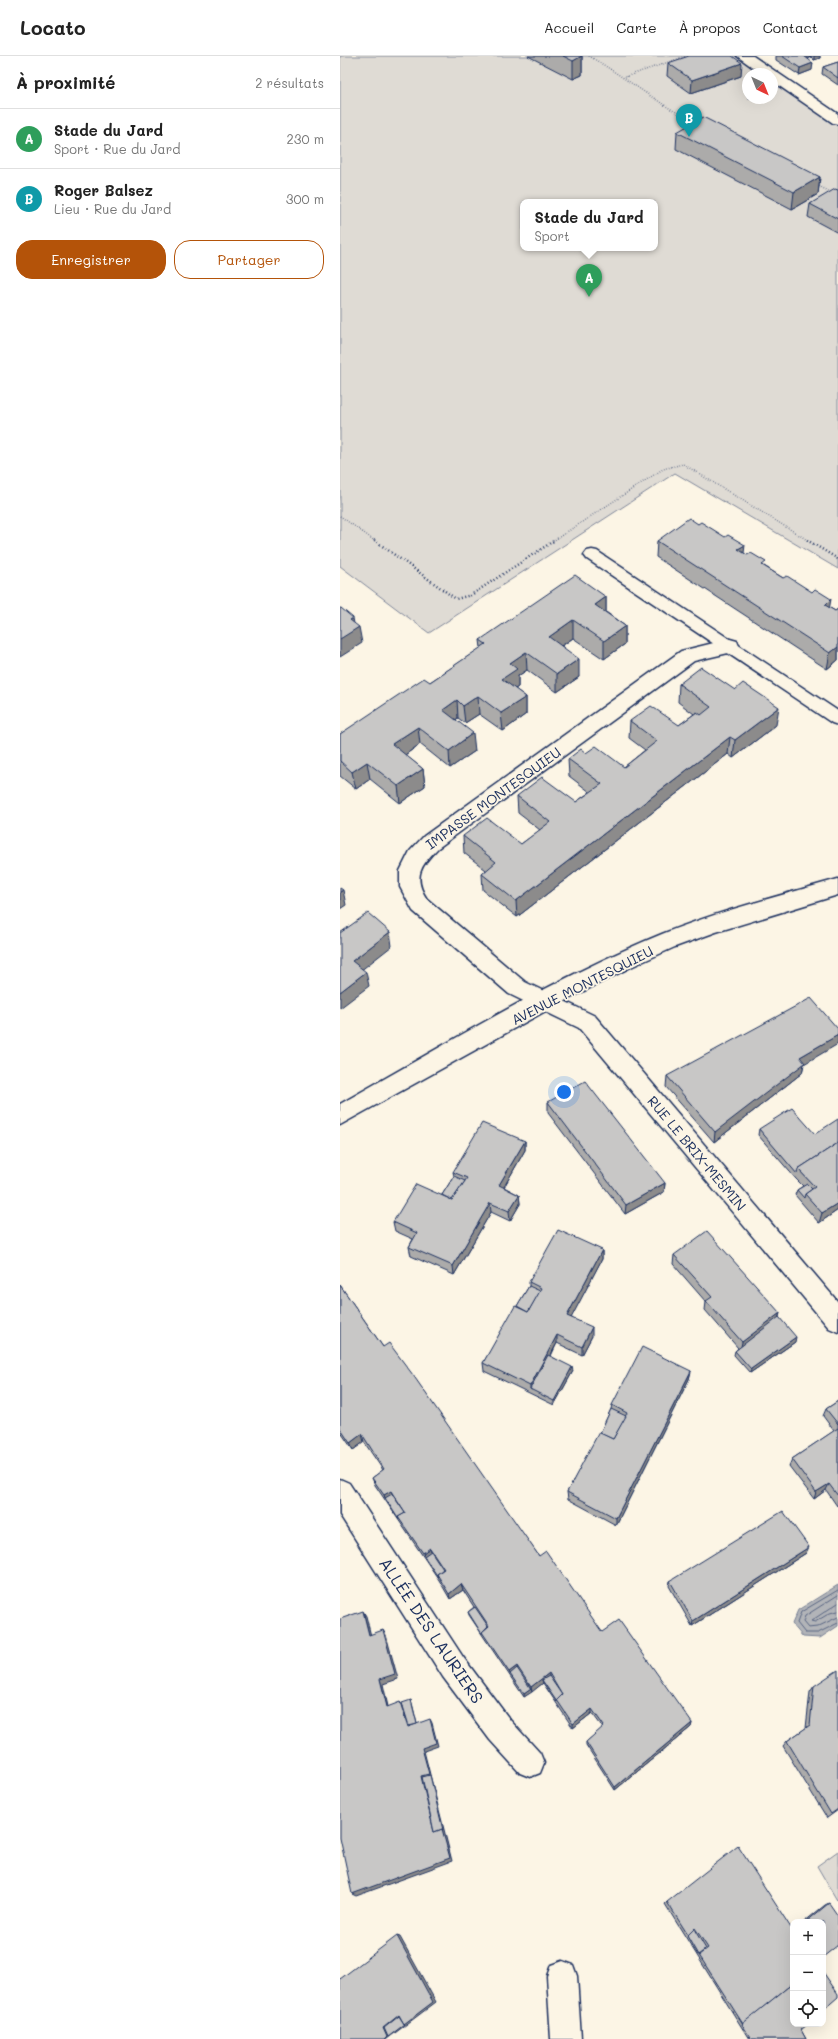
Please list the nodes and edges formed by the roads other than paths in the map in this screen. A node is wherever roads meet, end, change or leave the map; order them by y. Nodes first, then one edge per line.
1 (744, 56) edge
2 (763, 68) edge
3 (778, 78) edge
4 (838, 120) edge
5 (592, 555) dead end
6 (730, 646) junction
7 (838, 719) edge
8 (838, 887) edge
9 (545, 1002) junction
10 (340, 1115) edge
11 (838, 1320) edge
12 (340, 1492) edge
13 (530, 1763) dead end
14 (562, 1976) dead end
15 (566, 2039) edge

1 - 2 street
3 - 4 street
5 - 6 lane
6 - 7 lane
6 - 9 street, IMPASSE MONTESQUIEU
8 - 9 street, AVENUE MONTESQUIEU
9 - 10 street, AVENUE MONTESQUIEU
9 - 11 street, RUE LE BRIX-MESMIN
12 - 13 street, ALLÉE DES LAURIERS
14 - 15 street

